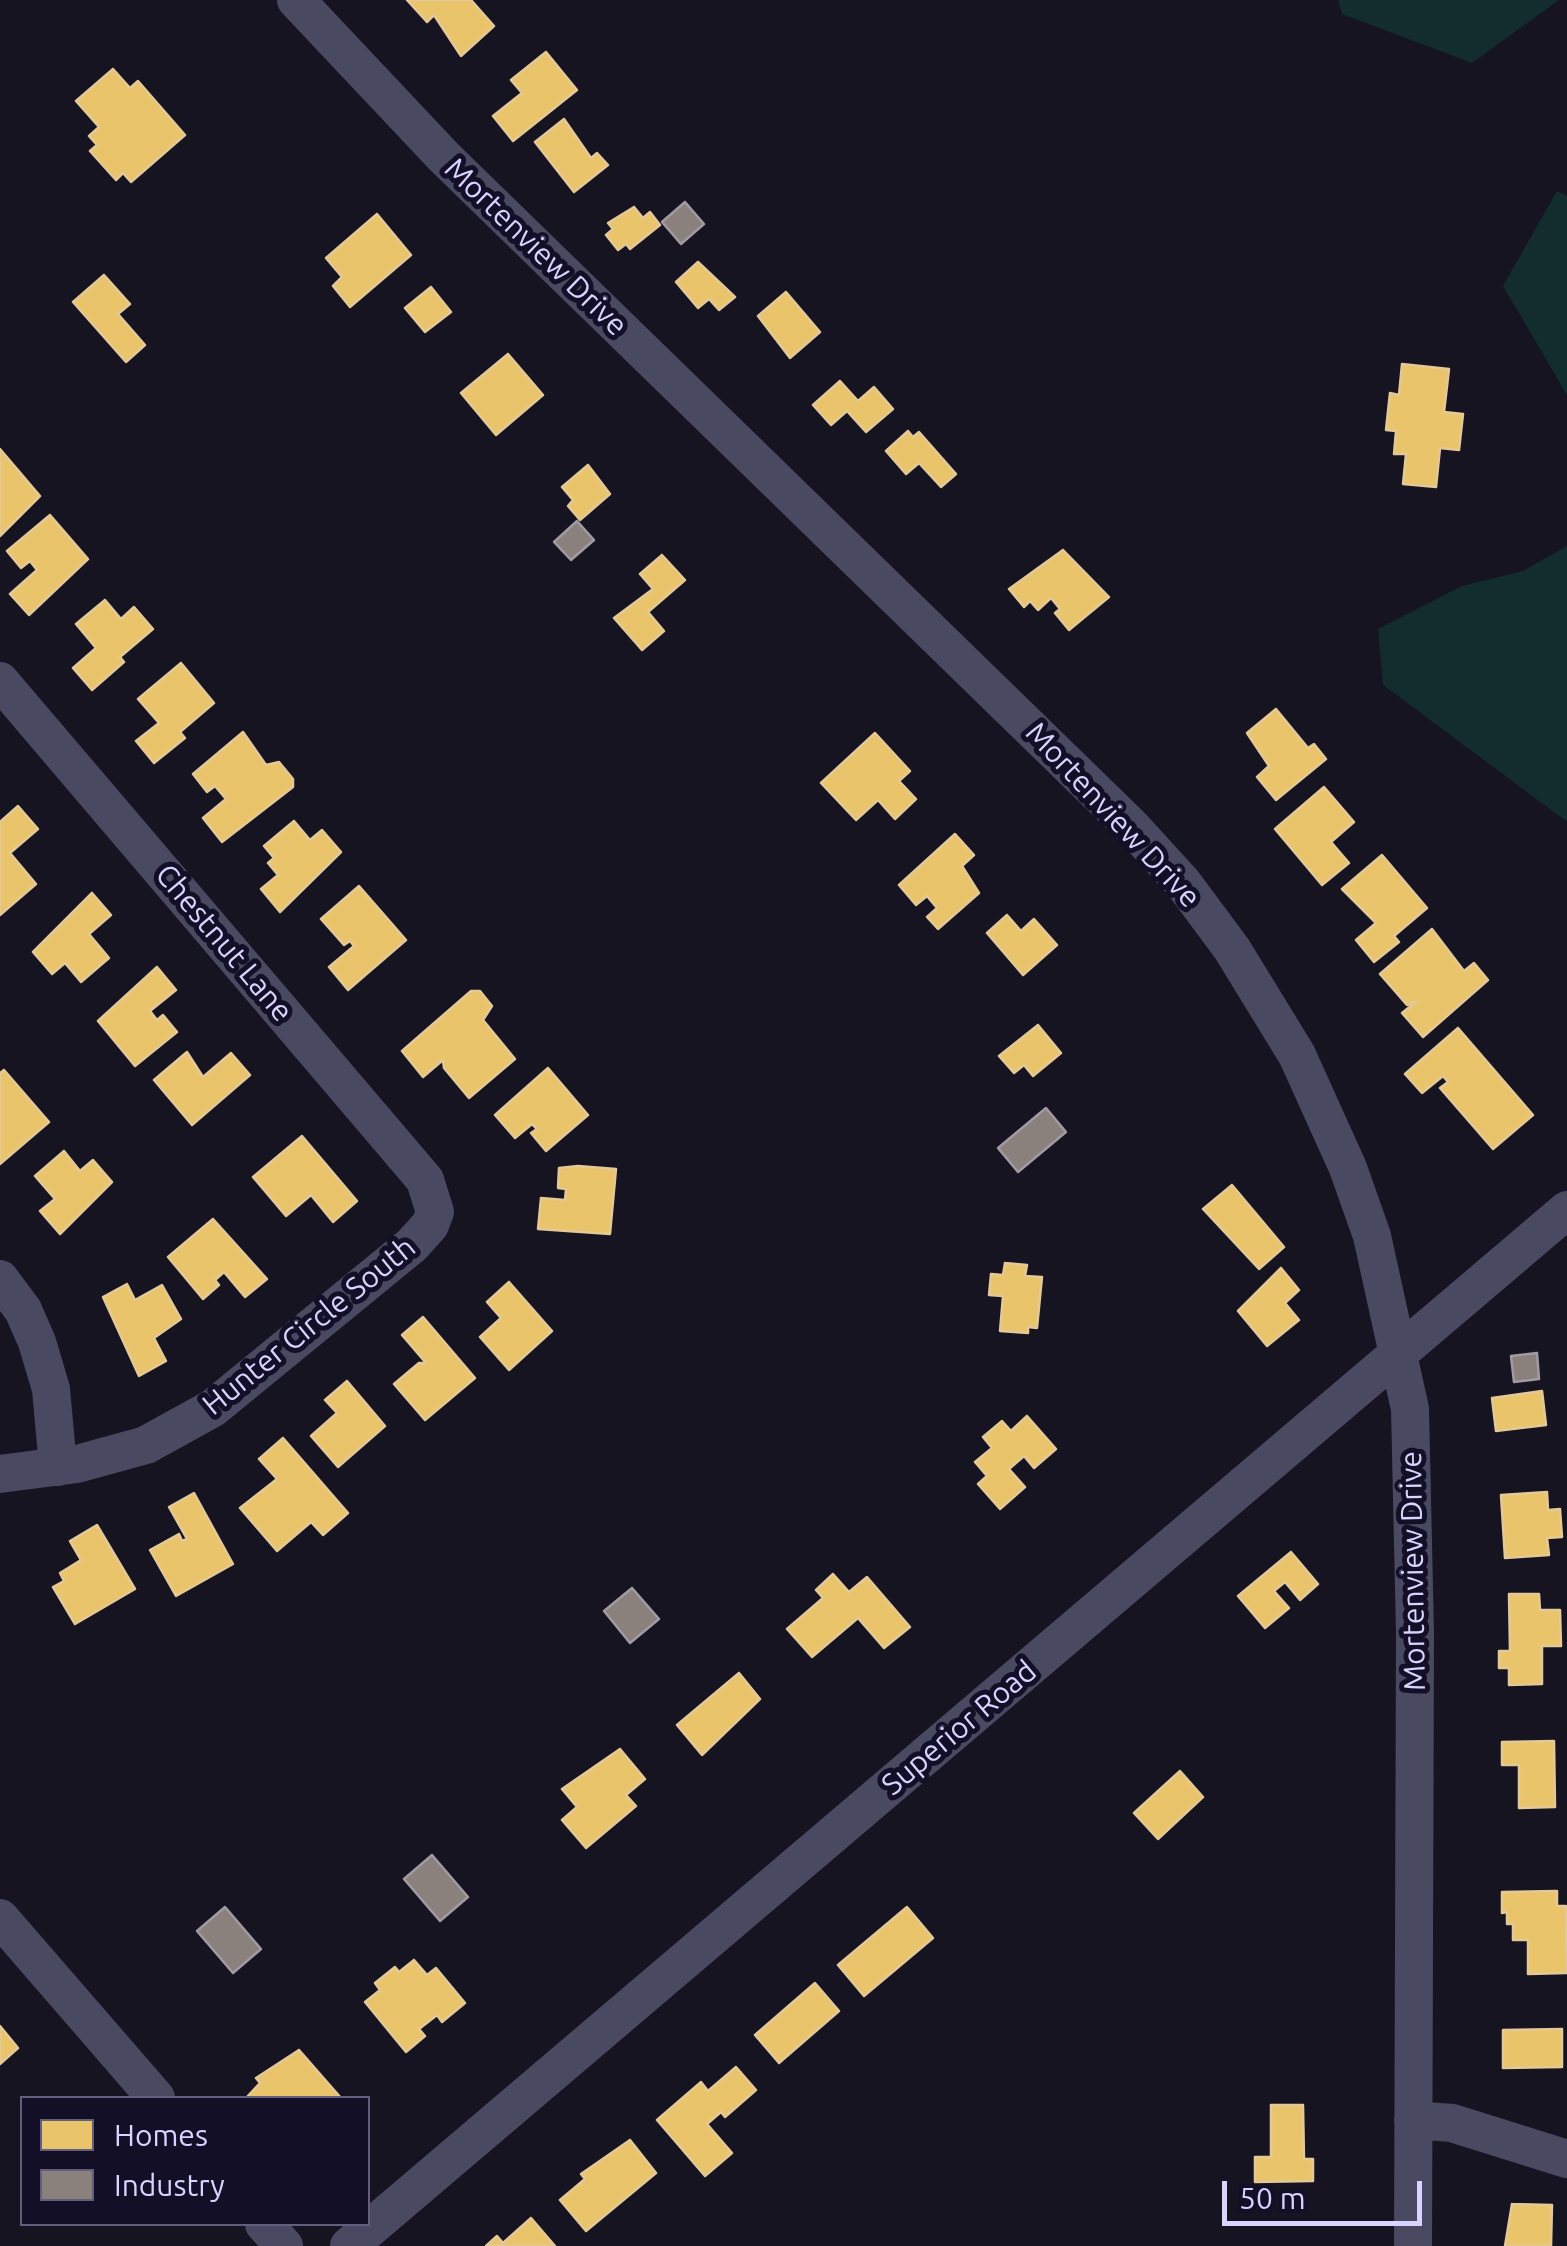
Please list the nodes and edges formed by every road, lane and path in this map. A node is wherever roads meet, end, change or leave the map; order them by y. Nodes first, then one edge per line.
1 (296, 0) edge
2 (0, 681) edge
3 (1567, 1210) edge
4 (435, 1212) joint
5 (0, 1279) edge
6 (1399, 1354) junction
7 (58, 1467) junction
8 (0, 1474) edge
9 (0, 1918) edge
10 (154, 2096) edge
11 (1414, 2120) junction
12 (1567, 2159) edge
13 (266, 2226) edge
14 (284, 2246) edge
15 (349, 2246) edge
16 (1413, 2246) edge

1 - 6 street, Mortenview Drive
2 - 4 street, Chestnut Lane
3 - 6 street, Superior Road
4 - 7 street, Hunter Circle South
5 - 7 street
6 - 11 street, Mortenview Drive
6 - 15 street, Superior Road
7 - 8 street, Hunter Circle South
9 - 10 street
11 - 12 street
11 - 16 street, Mortenview Drive
13 - 14 street

